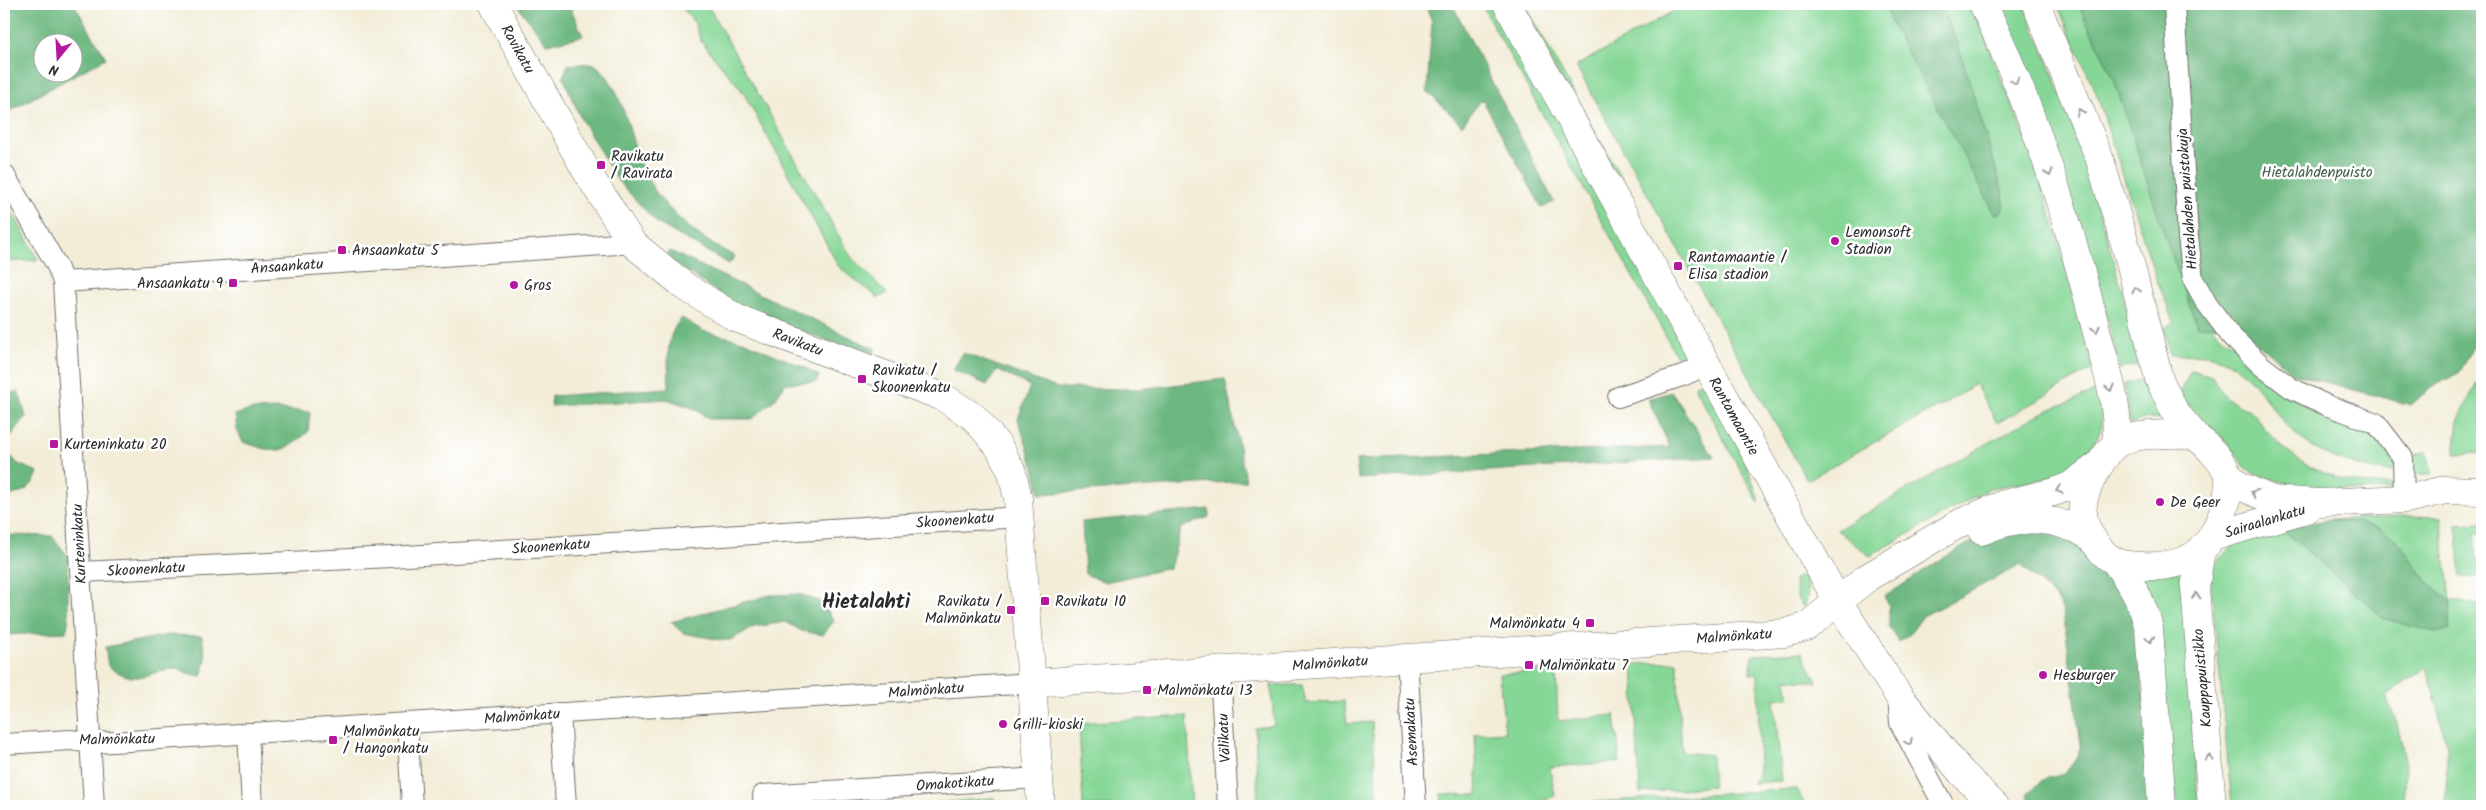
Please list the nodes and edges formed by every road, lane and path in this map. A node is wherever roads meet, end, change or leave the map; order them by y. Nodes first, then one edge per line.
1 (493, 4) edge
2 (1507, 4) edge
3 (1983, 4) edge
4 (2036, 4) edge
5 (2174, 4) edge
6 (4, 174) edge
7 (632, 243) junction
8 (62, 282) junction
9 (1706, 365) junction
10 (1618, 396) dead end
11 (2196, 438) junction
12 (2111, 442) junction
13 (2228, 475) junction
14 (2482, 491) edge
15 (2482, 498) edge
16 (2405, 499) junction
17 (2319, 504) junction
18 (1020, 516) junction
19 (2088, 535) junction
20 (2206, 544) junction
21 (2117, 564) junction
22 (81, 572) junction
23 (1837, 600) junction
24 (1407, 658) junction
25 (1220, 671) junction
26 (1032, 683) junction
27 (1898, 695) junction
28 (560, 713) junction
29 (407, 723) junction
30 (248, 733) junction
31 (89, 743) junction
32 (4, 744) edge
33 (1039, 778) junction
34 (94, 806) edge
35 (252, 806) edge
36 (412, 806) edge
37 (566, 806) edge
38 (764, 806) edge
39 (1041, 806) edge
40 (1228, 806) edge
41 (1416, 806) edge
42 (1944, 806) edge
43 (1994, 806) edge
44 (2162, 806) edge
45 (2212, 806) edge

1 - 7 main road, Ravikatu
2 - 9 main road, Rantamaantie
3 -> 12 main road
11 -> 4 main road
5 - 16 street, Hietalahden puistokuja
6 - 8 street, Kurteninkatu
7 - 8 street, Ansaankatu
7 - 18 main road, Ravikatu
8 - 22 street, Kurteninkatu
9 - 10 street
9 - 23 main road, Rantamaantie
11 - 12 main road
11 - 13 main road
12 - 19 main road
12 -> 23 main road, Malmönkatu
17 -> 13 main road, Sairaalankatu
13 - 20 main road
14 - 16 main road, Sairaalankatu
15 - 16 main road, Sairaalankatu
16 - 17 main road, Sairaalankatu
17 - 20 main road, Sairaalankatu
18 - 22 street, Skoonenkatu
18 - 26 main road, Ravikatu
19 - 21 main road
19 - 23 main road, Malmönkatu
20 - 21 main road
45 -> 20 main road, Kauppapuistikko
21 -> 44 main road
22 - 31 street, Kurteninkatu
23 - 24 main road, Malmönkatu
23 - 27 main road, Rantamaantie
24 - 25 main road, Malmönkatu
24 - 41 street, Asemakatu
25 - 26 main road, Malmönkatu
25 - 40 street, Välikatu
26 - 28 street, Malmönkatu
26 - 33 main road, Ravikatu
27 -> 42 street
27 - 43 main road, Rantamaantie
28 - 29 street, Malmönkatu
28 - 37 street
29 - 30 street, Malmönkatu
29 - 36 street
30 - 31 street, Malmönkatu
30 - 35 street
31 - 32 street, Malmönkatu
31 - 34 street, Kurteninkatu
33 - 38 street, Omakotikatu
33 - 39 main road, Ravikatu

